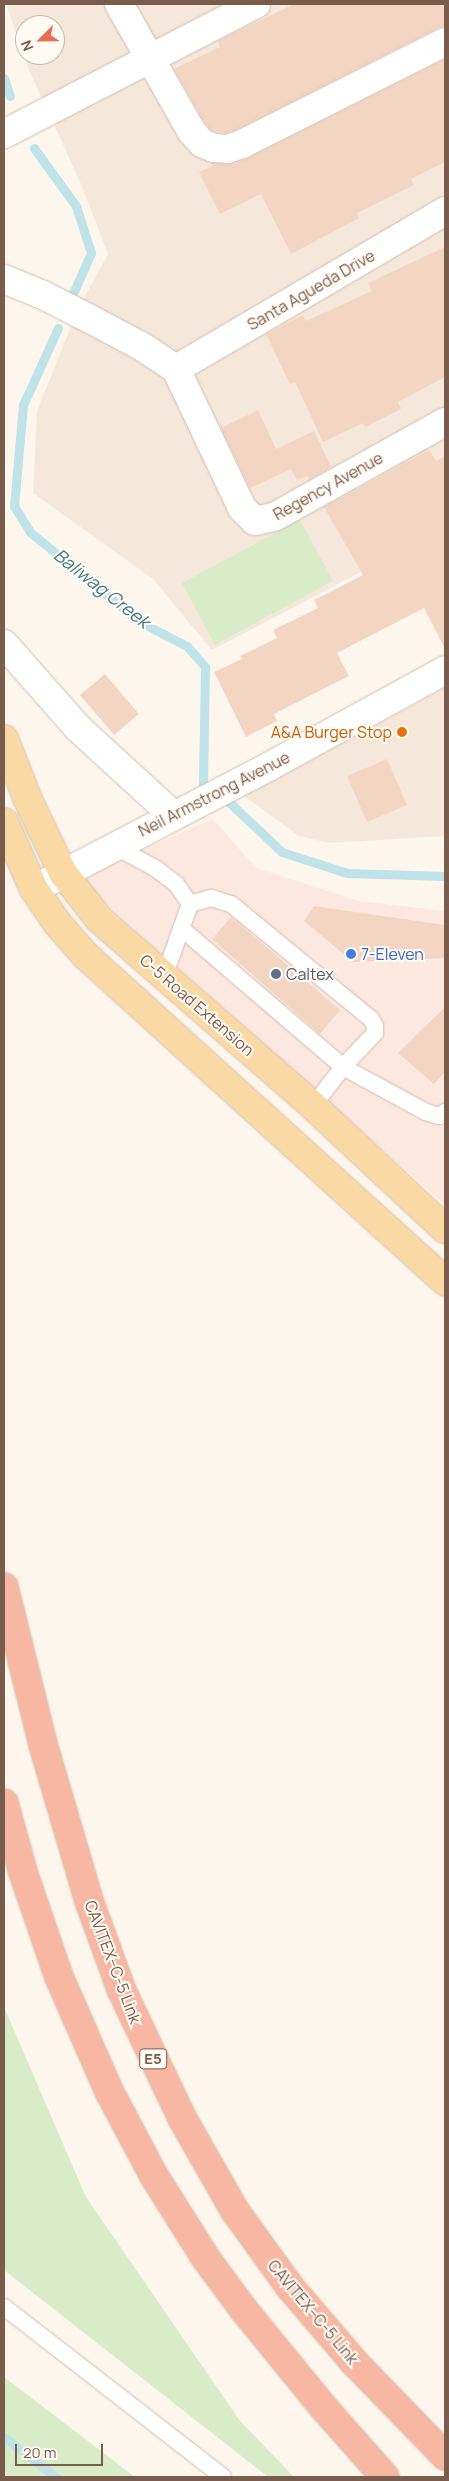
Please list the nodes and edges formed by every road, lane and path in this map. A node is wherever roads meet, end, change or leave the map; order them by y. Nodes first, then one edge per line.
1 (119, 4) edge
2 (256, 4) edge
3 (445, 42) edge
4 (151, 58) junction
5 (4, 134) edge
6 (445, 211) edge
7 (4, 279) edge
8 (176, 369) junction
9 (445, 422) edge
10 (4, 644) edge
11 (445, 670) edge
12 (4, 739) edge
13 (173, 815) junction
14 (4, 822) edge
15 (114, 846) junction
16 (63, 873) junction
17 (34, 889) junction
18 (190, 904) junction
19 (181, 928) junction
20 (164, 977) junction
21 (343, 1068) junction
22 (312, 1106) junction
23 (445, 1112) edge
24 (445, 1229) edge
25 (445, 1281) edge
26 (4, 1587) edge
27 (4, 1803) edge
28 (4, 2307) edge
29 (445, 2456) edge
30 (223, 2477) edge
31 (385, 2477) edge

1 - 4 street
2 - 4 street
3 - 4 street
4 - 5 street
6 - 8 street, Santa Agueda Drive
7 - 8 street
8 - 9 street, Regency Avenue
10 - 13 street
11 - 13 street, Neil Armstrong Avenue
12 - 16 main road, C-5 Road Extension
13 - 15 street, Neil Armstrong Avenue
14 - 17 main road
15 - 16 street, Neil Armstrong Avenue
15 - 18 lane
16 - 17 street, Neil Armstrong Avenue
16 - 20 main road, C-5 Road Extension
17 - 25 main road
18 - 19 lane
18 - 21 lane
19 - 20 lane
19 - 21 lane
20 - 22 main road, C-5 Road Extension
21 - 22 lane
21 - 23 lane
22 - 24 main road, C-5 Road Extension
26 - 29 highway, CAVITEX–C-5 Link / E5
27 - 31 highway
28 - 30 lane

